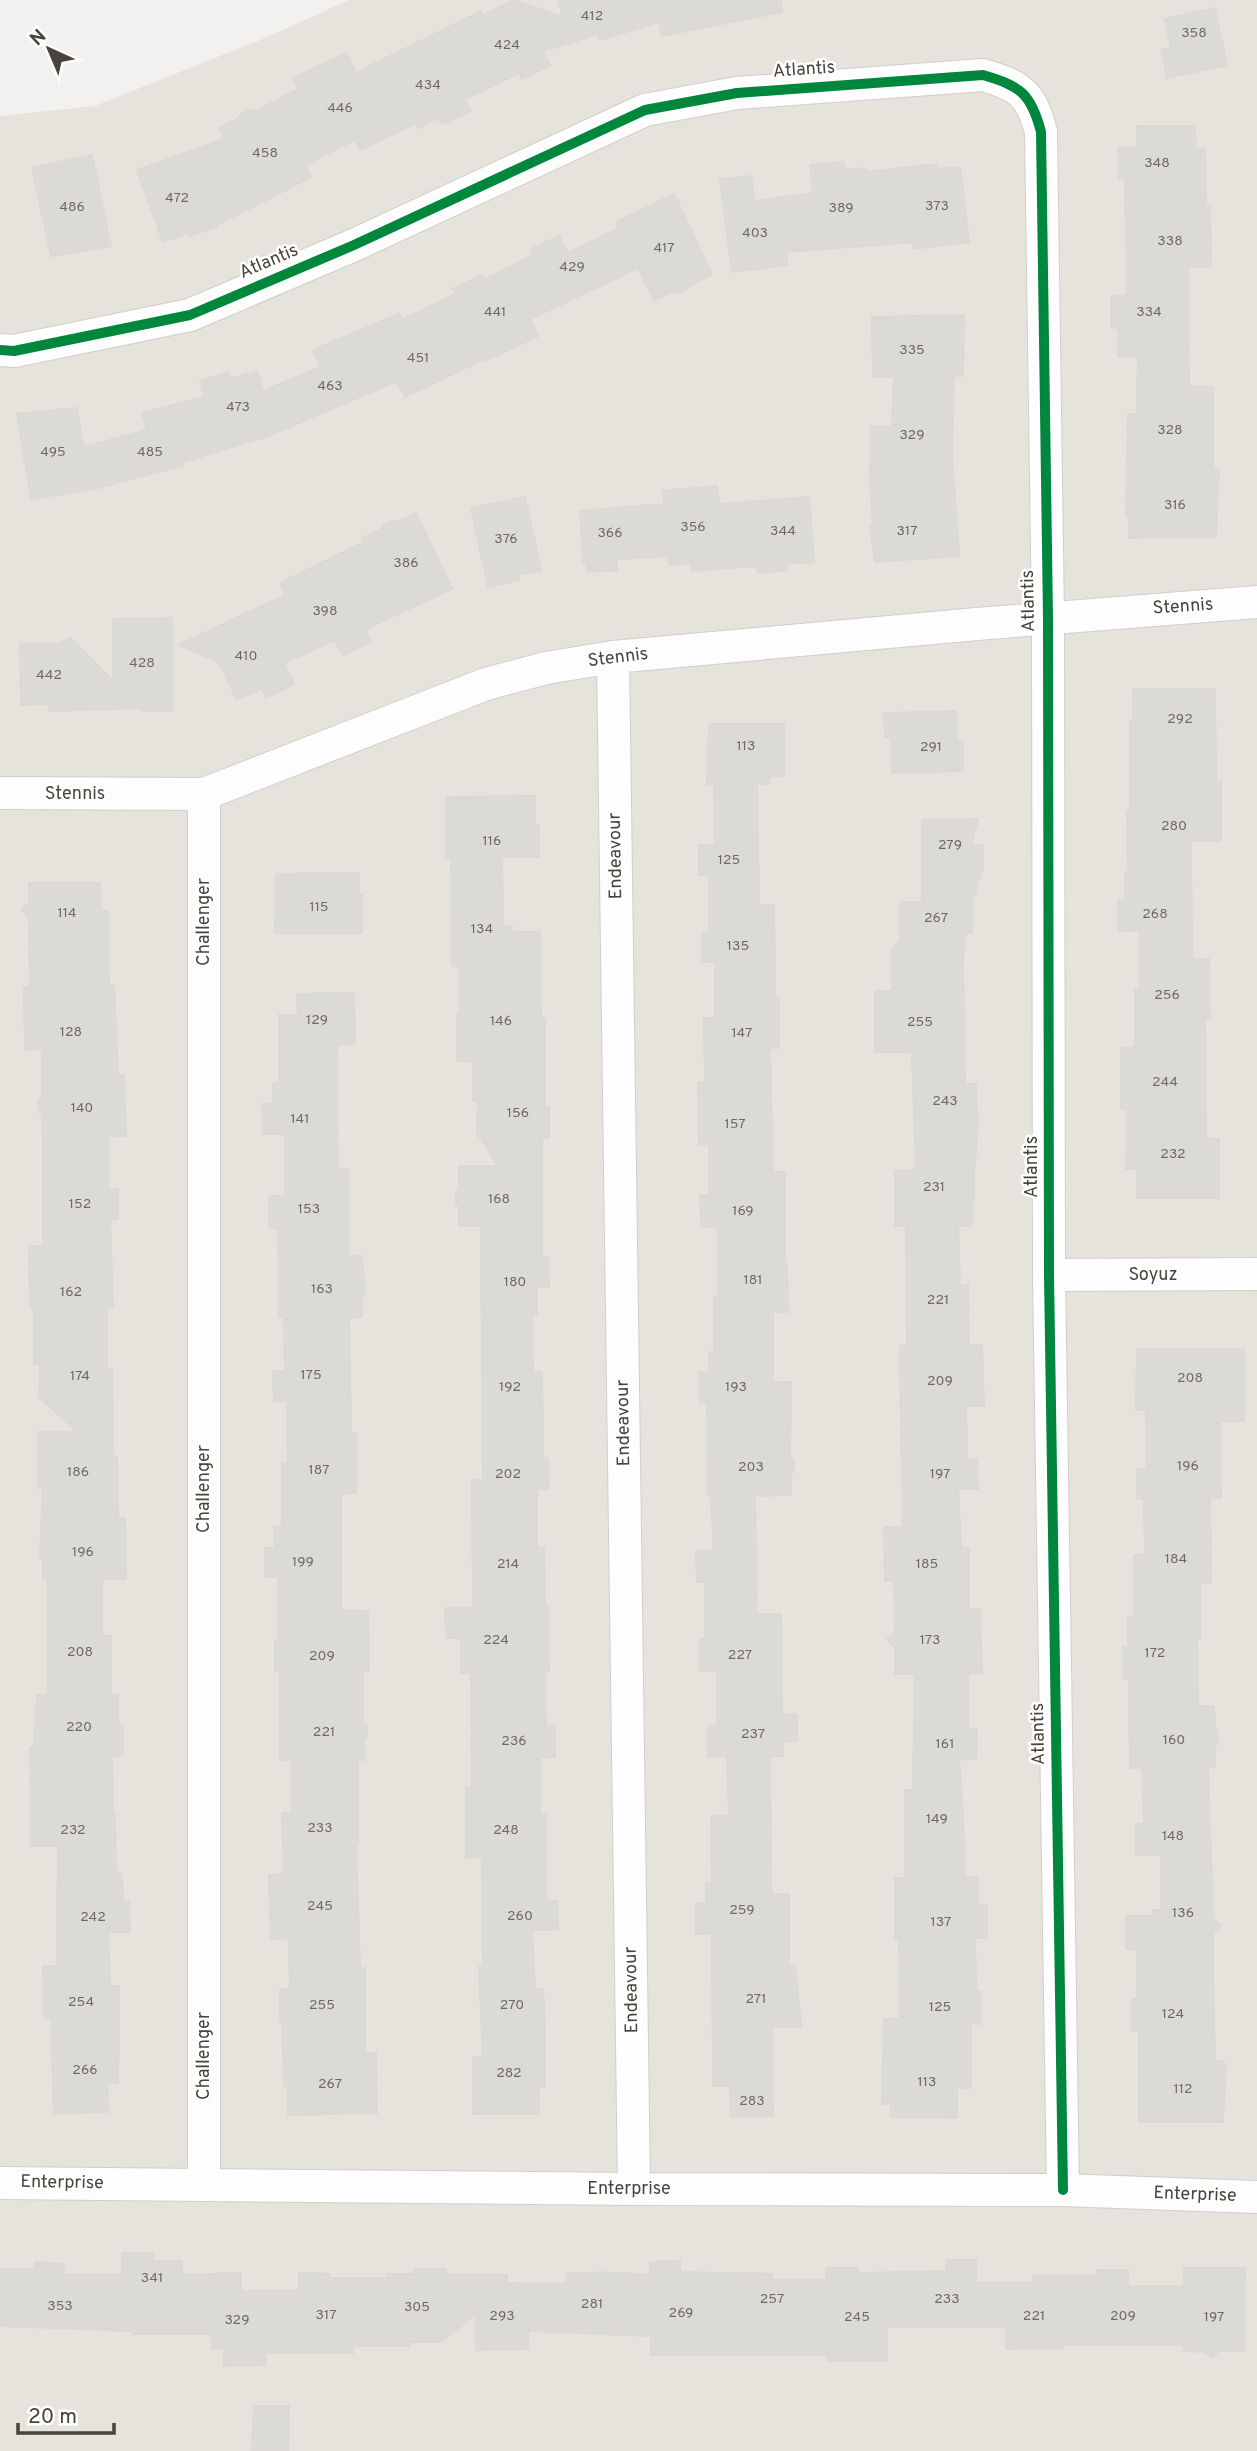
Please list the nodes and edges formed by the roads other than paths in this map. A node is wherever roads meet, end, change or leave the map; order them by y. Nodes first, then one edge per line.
1 (0, 350) edge
2 (1257, 602) edge
3 (1048, 618) junction
4 (613, 657) junction
5 (0, 793) edge
6 (204, 794) junction
7 (1257, 1274) edge
8 (1049, 1275) junction
9 (0, 2183) edge
10 (204, 2185) junction
11 (634, 2189) junction
12 (1063, 2190) junction
13 (1257, 2197) edge

1 - 3 street, Atlantis
2 - 3 street, Stennis
3 - 4 street, Stennis
3 - 8 street, Atlantis
4 - 6 street, Stennis
4 - 11 street, Endeavour
5 - 6 street, Stennis
6 - 10 street, Challenger
7 - 8 street, Soyuz
8 - 12 street, Atlantis
9 - 10 street, Enterprise
10 - 11 street, Enterprise
11 - 12 street, Enterprise
12 - 13 street, Enterprise

